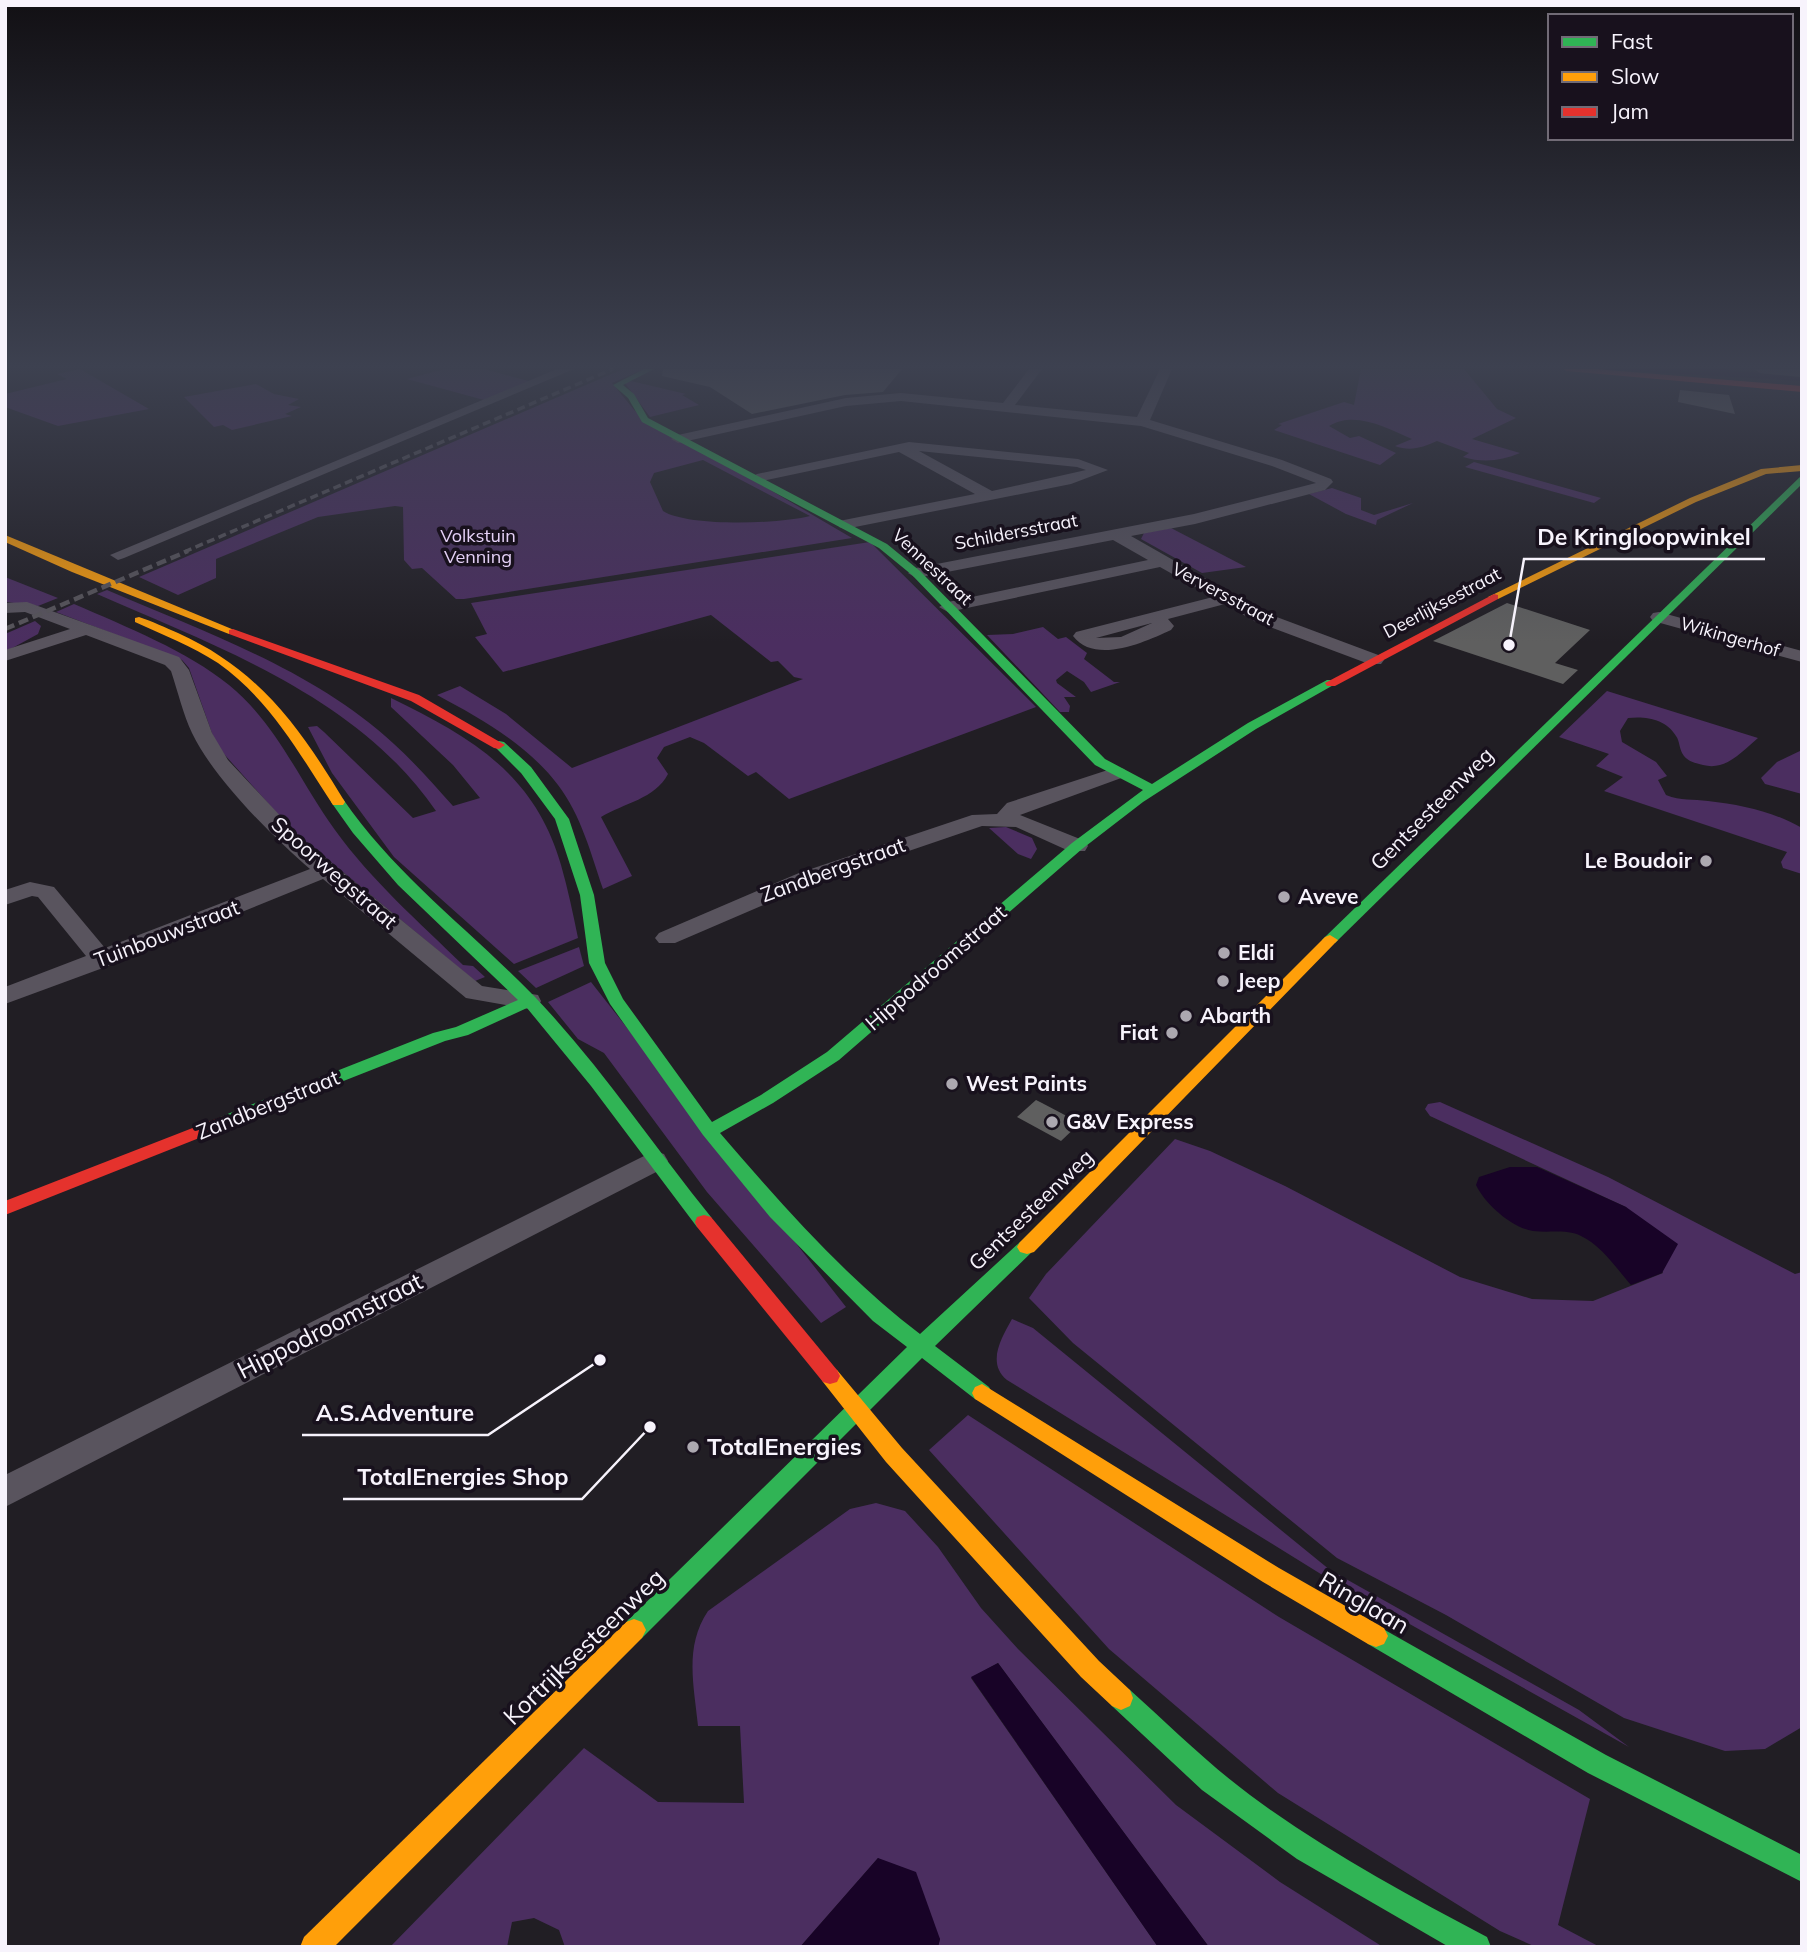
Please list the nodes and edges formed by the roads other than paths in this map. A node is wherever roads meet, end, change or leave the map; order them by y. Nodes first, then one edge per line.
1 (348, 460) edge
2 (721, 460) edge
3 (844, 460) edge
4 (924, 460) edge
5 (1051, 460) edge
6 (1268, 460) edge
7 (1802, 468) edge
8 (757, 478) junction
9 (1802, 478) edge
10 (989, 496) junction
11 (845, 524) junction
12 (1115, 534) junction
13 (5, 538) edge
14 (118, 555) dead end
15 (1164, 562) junction
16 (916, 573) junction
17 (1226, 599) junction
18 (948, 607) junction
19 (5, 608) edge
20 (122, 612) dead end
21 (1155, 617) dead end
22 (1659, 617) junction
23 (84, 630) junction
24 (5, 656) edge
25 (1802, 657) edge
26 (1375, 660) junction
27 (1117, 773) junction
28 (1153, 790) junction
29 (1004, 819) junction
30 (1077, 846) junction
31 (327, 870) junction
32 (5, 898) edge
33 (667, 938) dead end
34 (102, 960) junction
35 (5, 996) edge
36 (529, 1001) junction
37 (709, 1130) junction
38 (654, 1161) junction
39 (5, 1208) edge
40 (922, 1345) junction
41 (886, 1380) joint
42 (858, 1411) junction
43 (5, 1492) edge
44 (1802, 1869) edge
45 (314, 1947) edge
46 (1477, 1947) edge

1 - 14 street
2 - 8 main road, Vennestraat
3 - 8 street
4 - 10 street
5 - 10 street
6 - 12 street, Schildersstraat
7 - 26 main road, Deerlijksestraat
8 - 11 main road, Vennestraat
9 - 22 main road, Gentsesteenweg
10 - 11 street
11 - 16 main road, Vennestraat
12 - 15 street, Verversstraat
12 - 16 street, Schildersstraat
13 - 37 main road, Ringlaan
15 - 17 street, Verversstraat
15 - 18 street
16 - 18 main road, Vennestraat
17 - 21 street
17 - 26 street, Verversstraat
18 - 27 main road, Vennestraat
19 - 23 street, Spoorwegstraat
20 - 36 main road
22 - 25 street, Wikingerhof
22 - 40 main road, Gentsesteenweg
23 - 24 street
23 - 31 street, Spoorwegstraat
26 - 28 main road, Deerlijksestraat
27 - 28 main road
27 - 29 street, Zandbergstraat
28 - 30 main road, Hippodroomstraat
29 - 30 street, Zandbergstraat
29 - 33 street, Zandbergstraat
30 - 37 main road, Hippodroomstraat
31 - 34 street, Tuinbouwstraat
31 - 36 street, Spoorwegstraat
32 - 34 street
34 - 35 street, Tuinbouwstraat
36 - 38 main road
36 - 39 main road, Zandbergstraat
37 - 40 main road, Ringlaan
38 - 42 main road
38 - 43 street, Hippodroomstraat
40 - 41 main road, Gentsesteenweg
40 - 44 main road, Ringlaan
41 - 42 main road, Kortrijksesteenweg
42 - 45 main road, Kortrijksesteenweg
42 - 46 main road

